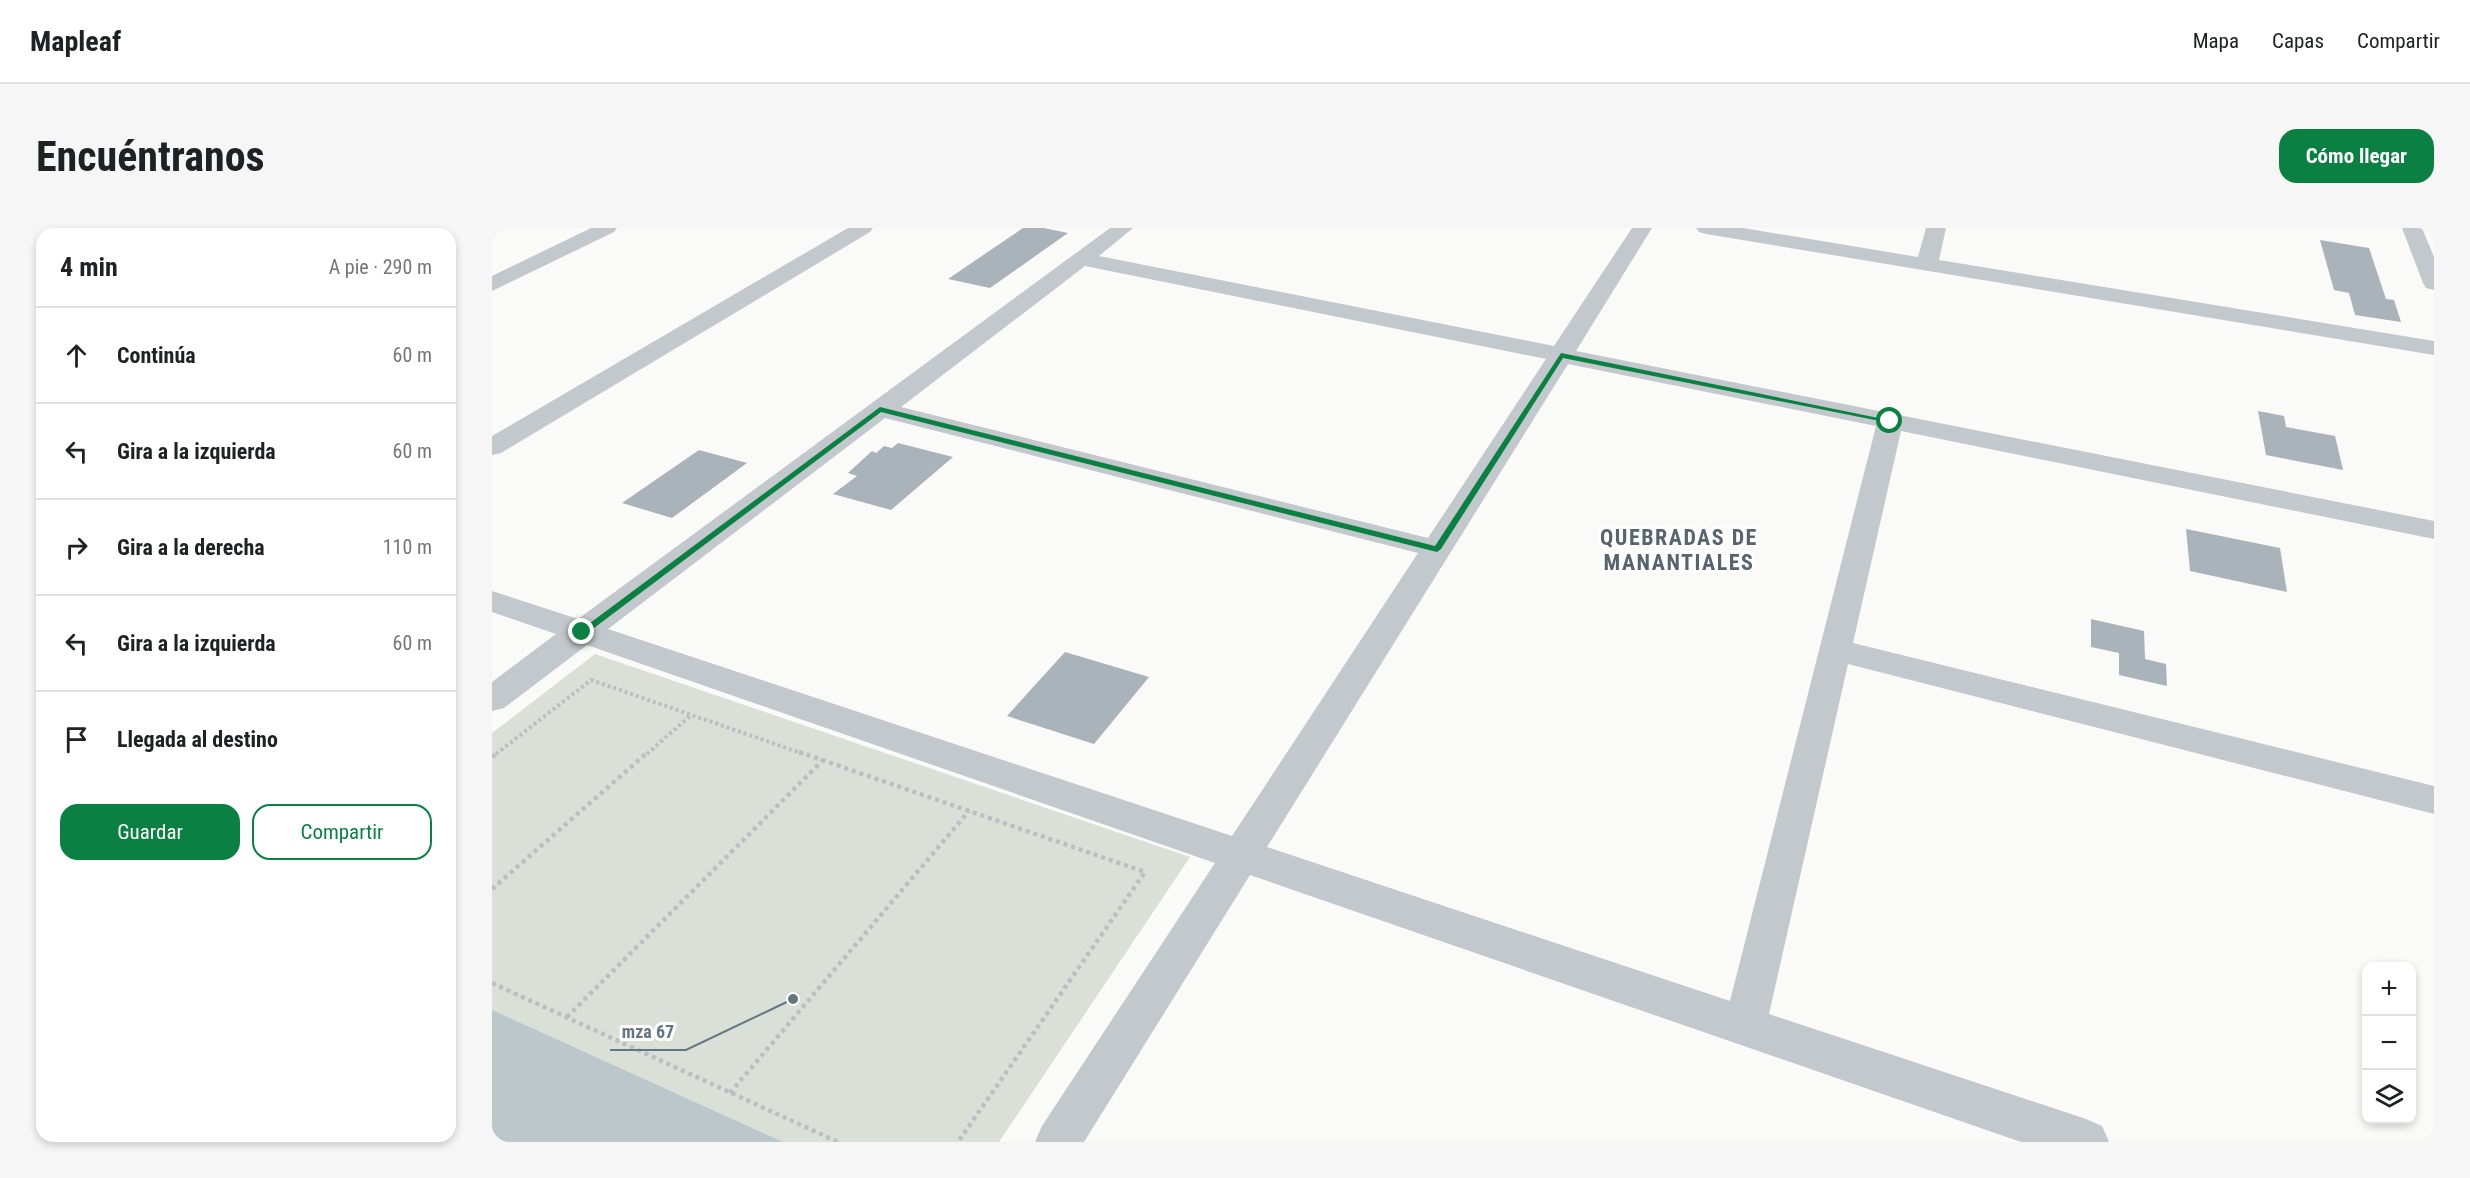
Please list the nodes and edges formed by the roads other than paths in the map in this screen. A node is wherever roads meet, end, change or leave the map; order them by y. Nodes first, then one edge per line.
1 (607, 228) edge
2 (863, 228) edge
3 (1123, 228) edge
4 (1642, 228) edge
5 (1706, 228) edge
6 (1936, 228) edge
7 (2412, 228) edge
8 (1081, 259) junction
9 (1928, 265) junction
10 (2434, 283) edge
11 (492, 284) edge
12 (2434, 348) edge
13 (1561, 355) junction
14 (880, 409) junction
15 (1890, 421) junction
16 (492, 447) edge
17 (2434, 530) edge
18 (1437, 549) junction
19 (492, 601) edge
20 (582, 632) junction
21 (1835, 650) junction
22 (492, 699) edge
23 (2434, 800) edge
24 (1241, 855) junction
25 (1745, 1026) junction
26 (1058, 1142) edge
27 (2086, 1142) edge

1 - 11 street
2 - 16 street
3 - 8 street
4 - 13 street
5 - 9 street
6 - 9 street
7 - 10 street
8 - 13 street
8 - 14 street
9 - 12 street
13 - 15 street
13 - 18 street
14 - 18 street
14 - 20 street
15 - 17 street
15 - 21 street
18 - 24 street
19 - 20 street
20 - 22 street
20 - 24 street
21 - 23 street
21 - 25 street
24 - 25 street
24 - 26 street
25 - 27 street

